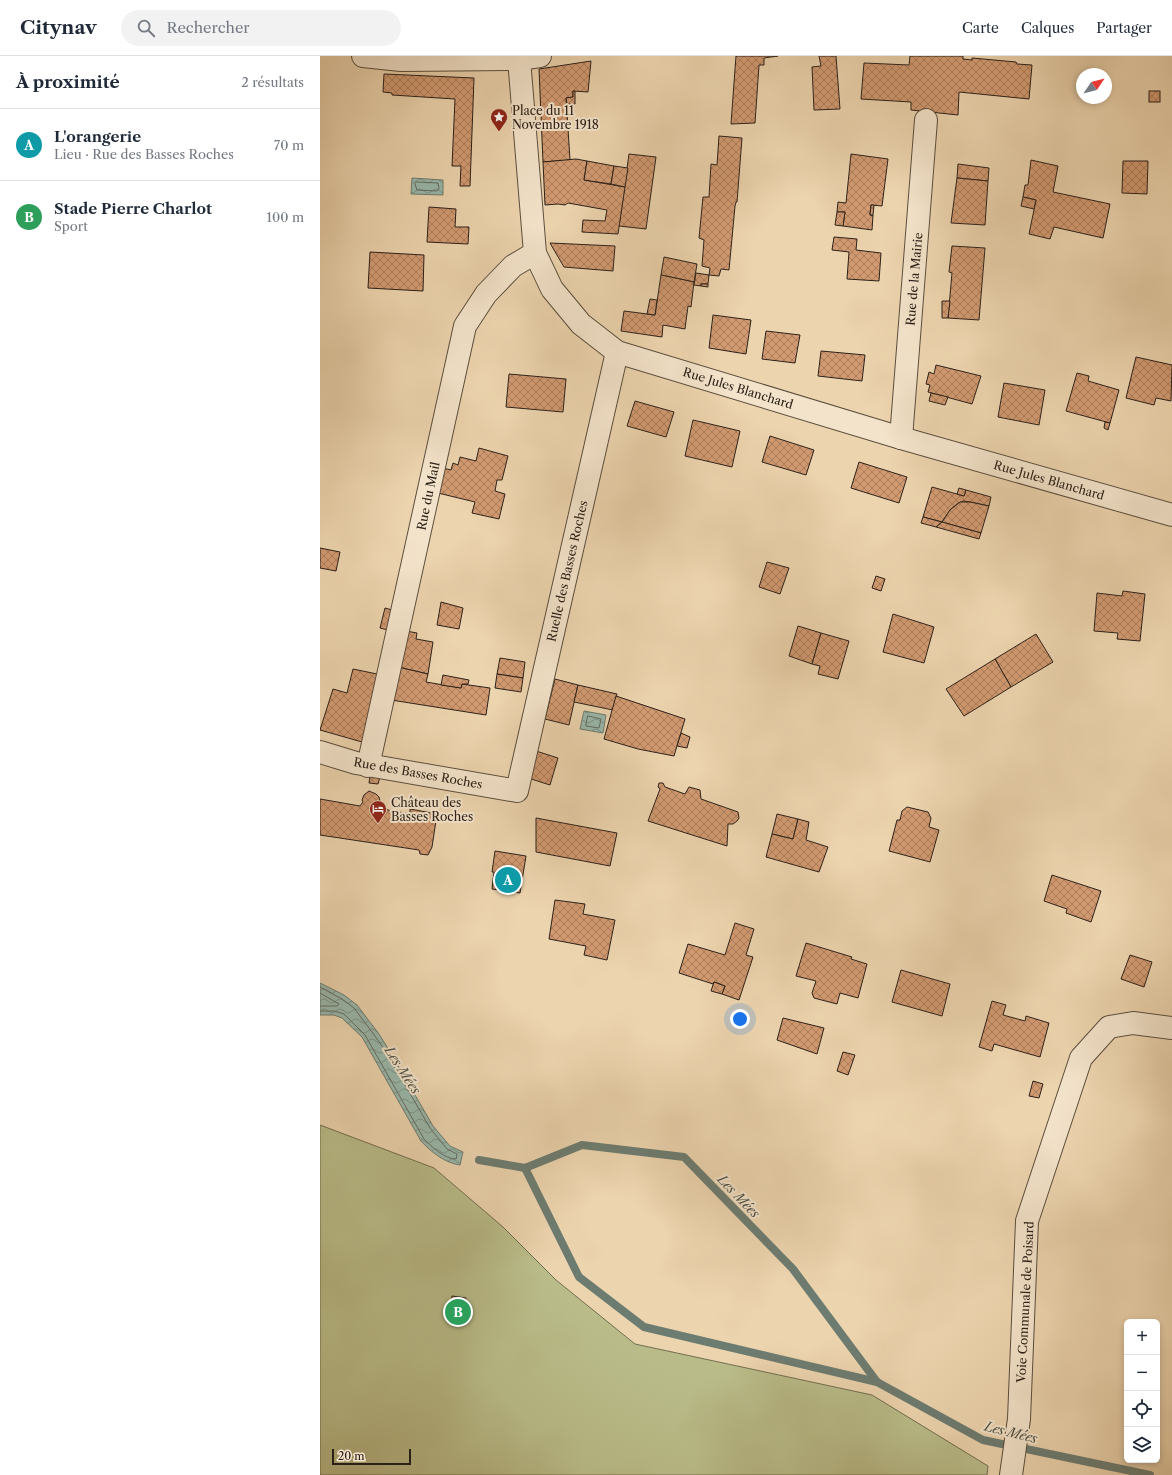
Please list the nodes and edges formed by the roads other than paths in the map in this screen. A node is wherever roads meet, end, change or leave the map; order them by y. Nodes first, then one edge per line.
1 (363, 56) edge
2 (540, 56) edge
3 (519, 59) junction
4 (926, 120) dead end
5 (535, 254) junction
6 (617, 352) junction
7 (901, 438) junction
8 (1172, 515) edge
9 (320, 752) edge
10 (368, 766) junction
11 (517, 791) joint
12 (1172, 1028) edge
13 (1011, 1475) edge

1 - 3 street
2 - 3 street
3 - 5 street, Rue Jules Blanchard
4 - 7 street, Rue de la Mairie
5 - 6 street, Rue Jules Blanchard
5 - 10 street, Rue du Mail
6 - 7 street, Rue Jules Blanchard
6 - 11 street, Ruelle des Basses Roches
7 - 8 street, Rue Jules Blanchard
9 - 10 street, Rue des Basses Roches
10 - 11 street, Rue des Basses Roches
12 - 13 street, Voie Communale de Poisard

